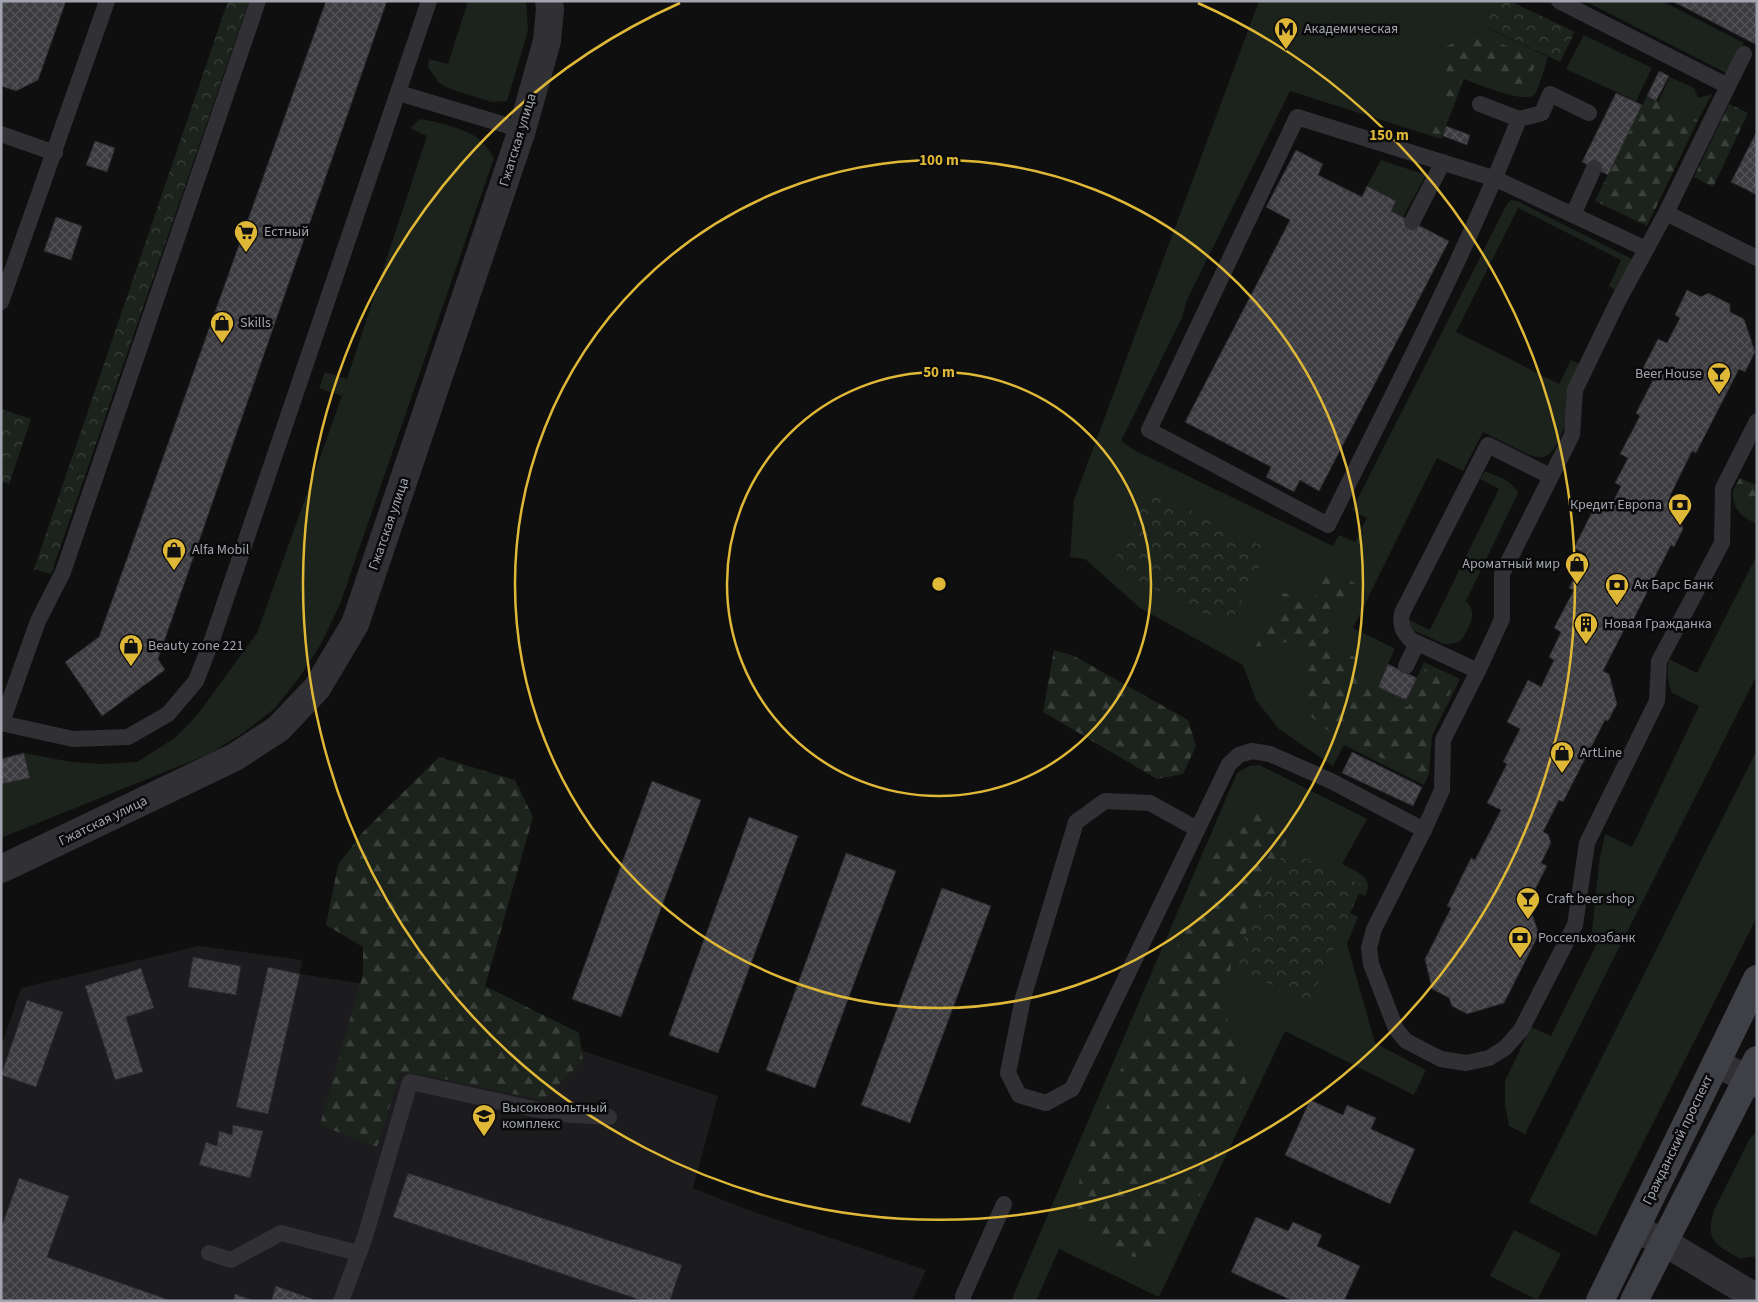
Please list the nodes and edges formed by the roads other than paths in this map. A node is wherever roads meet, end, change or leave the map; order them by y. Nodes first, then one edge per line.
1 (107, 1) edge
2 (258, 1) edge
3 (429, 1) edge
4 (549, 1) edge
5 (1559, 1) edge
6 (1744, 54) dead end
7 (1728, 86) junction
8 (399, 93) junction
9 (1480, 104) dead end
10 (1589, 113) dead end
11 (1519, 120) junction
12 (522, 130) junction
13 (1, 134) edge
14 (55, 152) junction
15 (1443, 162) junction
16 (1594, 168) dead end
17 (1496, 179) junction
18 (1666, 214) junction
19 (1573, 215) junction
20 (1412, 222) dead end
21 (1646, 249) junction
22 (1757, 258) edge
23 (1, 302) edge
24 (1757, 421) edge
25 (1550, 476) junction
26 (1417, 643) junction
27 (1406, 666) dead end
28 (1478, 672) junction
29 (2, 723) edge
30 (1197, 829) junction
31 (1424, 830) junction
32 (1, 869) edge
33 (1757, 979) edge
34 (1716, 1063) junction
35 (1754, 1074) edge
36 (608, 1117) dead end
37 (1004, 1204) dead end
38 (1635, 1229) junction
39 (1664, 1242) junction
40 (209, 1253) dead end
41 (358, 1253) junction
42 (1757, 1298) edge
43 (341, 1301) edge
44 (963, 1301) edge
45 (1600, 1301) edge
46 (1634, 1301) edge

1 - 14 lane
2 - 29 lane
3 - 8 lane
4 - 12 street, Гжатская улица
5 - 7 lane
6 - 7 lane
7 - 18 lane
8 - 12 lane
8 - 29 lane
9 - 11 lane
10 - 11 lane
11 - 17 lane
12 - 32 street, Гжатская улица
13 - 14 lane
14 - 23 lane
15 - 17 lane
15 - 17 lane
15 - 20 lane
16 - 19 lane
17 - 19 lane
18 - 21 lane
18 - 22 lane
19 - 21 lane
21 - 25 lane
24 - 31 lane
25 - 26 lane
25 - 28 lane
26 - 27 lane
26 - 28 lane
28 - 31 lane
30 - 30 lane
30 - 31 lane
33 - 34 main road, Гражданский проспект
34 - 35 street
34 - 38 main road, Гражданский проспект
35 - 39 main road
36 - 41 lane
37 - 44 lane
38 - 39 street
38 - 45 main road, Гражданский проспект
39 - 42 street
39 - 46 main road
40 - 41 lane
41 - 43 lane

